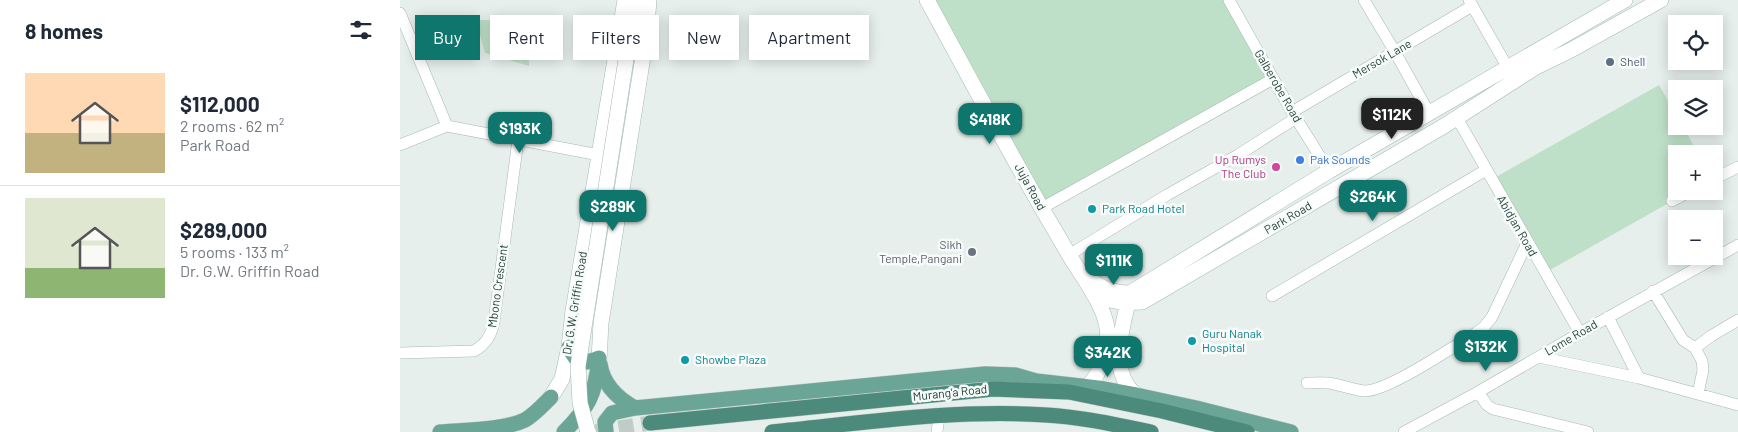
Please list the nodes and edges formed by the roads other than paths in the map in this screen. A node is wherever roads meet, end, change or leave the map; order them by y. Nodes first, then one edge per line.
1 (625, 0) edge
2 (632, 0) edge
3 (638, 0) edge
4 (649, 0) edge
5 (927, 0) edge
6 (1229, 0) edge
7 (1364, 0) edge
8 (1626, 0) edge
9 (1661, 0) edge
10 (1470, 3) edge
11 (400, 14) edge
12 (631, 15) edge
13 (634, 15) edge
14 (1635, 15) junction
15 (1395, 52) junction
16 (626, 60) edge
17 (1508, 68) junction
18 (1273, 79) junction
19 (1429, 114) junction
20 (1294, 115) junction
21 (1457, 118) junction
22 (447, 126) junction
23 (518, 140) junction
24 (400, 145) edge
25 (599, 155) junction
26 (1738, 167) edge
27 (1486, 170) junction
28 (1329, 171) junction
29 (1723, 174) edge
30 (1042, 208) junction
31 (1527, 243) junction
32 (1738, 245) edge
33 (1069, 255) junction
34 (1081, 273) junction
35 (1653, 291) junction
36 (1093, 293) junction
37 (1272, 296) dead end
38 (1129, 298) junction
39 (1608, 317) junction
40 (1738, 320) edge
41 (1580, 332) junction
42 (569, 348) junction
43 (1695, 348) junction
44 (400, 352) edge
45 (1539, 357) junction
46 (599, 359) junction
47 (1639, 378) junction
48 (1308, 383) dead end
49 (1060, 387) junction
50 (1087, 387) junction
51 (1478, 392) junction
52 (1698, 394) junction
53 (1136, 395) junction
54 (1738, 405) edge
55 (634, 408) junction
56 (939, 416) junction
57 (650, 423) tunnel mouth
58 (440, 432) edge
59 (564, 432) edge
60 (588, 432) edge
61 (606, 432) edge
62 (772, 432) edge
63 (937, 432) edge
64 (1151, 432) edge
65 (1246, 432) edge
66 (1291, 432) edge
67 (1404, 432) edge
68 (1588, 432) edge

1 - 25 main road, Dr. G.W. Griffin Road
2 - 12 main road
3 - 13 main road
4 - 46 main road
5 - 30 main road, Juja Road
6 - 18 street, Galberobe Road
7 - 15 street
8 - 14 street
8 - 17 main road, Park Road
9 - 14 main road, Park Road
10 - 15 street, Mersok Lane
10 - 17 street
11 - 22 street
14 - 21 main road, Park Road
15 - 19 street
15 - 20 street, Mersok Lane
16 - 60 main road, bridge
17 - 19 main road, Park Road
18 - 20 street, Galberobe Road
18 - 30 street
19 - 28 main road, Park Road
20 - 28 street, Galberobe Road
20 - 33 street, Mersok Lane
21 - 27 street, Abidjan Road
21 - 38 main road, Park Road
22 - 23 street
22 - 24 street
23 - 25 street
23 - 44 street, Mbono Crescent
25 - 42 main road, Dr. G.W. Griffin Road
26 - 29 street
27 - 31 street, Abidjan Road
27 - 37 street
28 - 38 main road, Park Road
30 - 33 main road, Juja Road
31 - 41 street, Abidjan Road
31 - 48 street
32 - 35 street, Lome Road
33 - 34 main road, Juja Road
34 - 36 main road, Juja Road
34 - 38 main road
35 - 39 street, Lome Road
35 - 43 street
36 - 38 main road
36 - 50 main road, Juja Road
38 - 53 main road
39 - 41 street, Lome Road
39 - 47 street
40 - 43 street
41 - 45 street, Lome Road
42 - 46 main road
42 - 58 main road, Dr. G.W. Griffin Road
43 - 52 street
45 - 47 street
45 - 51 street, Lome Road
46 - 55 main road
46 - 59 main road
47 - 52 street
49 - 50 main road, Murang'a Road
49 - 55 main road
49 - 57 highway, Murang'a Road
49 - 65 highway, Murang'a Road
50 - 53 main road, Murang'a Road
51 - 67 street, Lome Road
51 - 68 street
52 - 54 street
53 - 66 main road, Murang'a Road
55 - 61 main road
56 - 62 highway, Murang'a Road
56 - 63 street
56 - 64 highway, Murang'a Road

